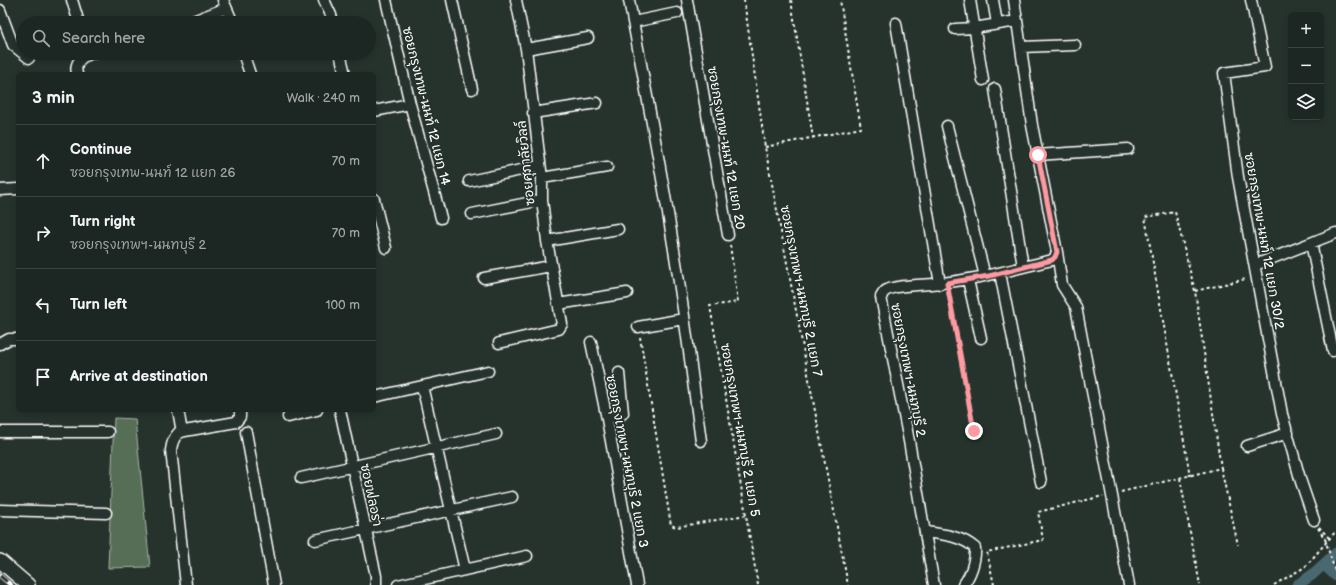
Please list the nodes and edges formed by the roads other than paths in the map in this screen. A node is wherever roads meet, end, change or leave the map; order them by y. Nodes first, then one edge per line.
1 (72, 0) edge
2 (324, 0) edge
3 (386, 0) edge
4 (452, 0) edge
5 (516, 0) edge
6 (629, 0) edge
7 (687, 0) edge
8 (970, 0) edge
9 (993, 0) edge
10 (1014, 0) edge
11 (1251, 0) edge
12 (224, 4) edge
13 (0, 10) edge
14 (677, 13) dead end
15 (77, 16) edge
16 (201, 16) edge
17 (230, 16) edge
18 (331, 16) edge
19 (1017, 21) junction
20 (633, 22) junction
21 (896, 23) dead end
22 (997, 24) junction
23 (974, 28) junction
24 (955, 30) dead end
25 (588, 38) dead end
26 (1075, 45) dead end
27 (16, 47) edge
28 (1021, 47) junction
29 (526, 49) junction
30 (78, 60) edge
31 (245, 60) edge
32 (342, 60) edge
33 (76, 72) edge
34 (249, 72) edge
35 (345, 72) edge
36 (983, 80) dead end
37 (472, 89) dead end
38 (995, 89) dead end
39 (596, 103) dead end
40 (410, 104) junction
41 (376, 111) edge
42 (533, 113) junction
43 (948, 126) dead end
44 (1128, 149) dead end
45 (1038, 155) junction
46 (540, 166) junction
47 (608, 167) dead end
48 (542, 178) junction
49 (470, 181) dead end
50 (16, 189) edge
51 (0, 190) edge
52 (542, 200) junction
53 (376, 207) edge
54 (472, 214) dead end
55 (441, 218) dead end
56 (618, 229) dead end
57 (1336, 233) edge
58 (728, 235) road end
59 (547, 241) junction
60 (1311, 243) junction
61 (386, 248) dead end
62 (1057, 252) junction
63 (1255, 265) junction
64 (551, 266) junction
65 (1024, 267) junction
66 (1000, 273) junction
67 (985, 276) junction
68 (484, 278) dead end
69 (968, 280) junction
70 (943, 283) junction
71 (626, 293) dead end
72 (558, 304) junction
73 (684, 319) junction
74 (638, 327) road end
75 (981, 338) dead end
76 (16, 339) edge
77 (499, 342) dead end
78 (591, 342) dead end
79 (0, 344) edge
80 (1333, 351) dead end
81 (488, 371) dead end
82 (619, 373) dead end
83 (422, 386) junction
84 (376, 397) edge
85 (178, 412) edge
86 (240, 412) edge
87 (309, 412) edge
88 (340, 412) edge
89 (288, 417) dead end
90 (607, 419) junction
91 (0, 432) edge
92 (108, 432) dead end
93 (182, 432) junction
94 (246, 432) dead end
95 (1288, 433) junction
96 (496, 434) dead end
97 (701, 441) dead end
98 (1247, 446) dead end
99 (436, 448) junction
100 (352, 467) junction
101 (301, 478) dead end
102 (1040, 482) dead end
103 (512, 497) dead end
104 (0, 510) edge
105 (451, 510) junction
106 (106, 513) dead end
107 (1314, 520) road end
108 (365, 529) junction
109 (924, 532) junction
110 (315, 540) dead end
111 (527, 556) dead end
112 (0, 561) edge
113 (465, 570) junction
114 (28, 585) edge
115 (186, 585) edge
116 (274, 585) edge
117 (376, 585) edge
118 (398, 585) edge
119 (637, 585) edge
120 (934, 585) edge
121 (963, 585) edge
122 (1129, 585) edge

1 - 15 street
2 - 18 street
3 - 40 street, ซอยกรุงเทพ-นนท์ 12 แยก 14
4 - 37 street
5 - 29 street, ซอยศุภาลัยวิลล์
6 - 20 street
7 - 58 street, ซอยกรุงเทพ-นนท์ 12 แยก 20
8 - 23 street
9 - 22 street
10 - 19 street
11 - 63 street, ซอยกรุงเทพ-นนท์ 12 แยก 30/2
12 - 16 street
12 - 17 street
13 - 27 street
14 - 20 street
19 - 22 street
19 - 28 street
20 - 73 street
21 - 70 street
22 - 23 street
23 - 24 street
23 - 36 street
25 - 29 street
26 - 28 street
28 - 45 street
29 - 42 street, ซอยศุภาลัยวิลล์
30 - 33 street
31 - 34 street
32 - 35 street
38 - 65 street
39 - 42 street
40 - 41 street
40 - 55 street, ซอยกรุงเทพ-นนท์ 12 แยก 14
42 - 46 street, ซอยศุภาลัยวิลล์
43 - 67 street
44 - 45 street
45 - 62 street
46 - 48 street, ซอยศุภาลัยวิลล์
46 - 49 street
47 - 48 street
48 - 52 street, ซอยศุภาลัยวิลล์
50 - 51 street
52 - 54 street
52 - 59 street, ซอยศุภาลัยวิลล์
53 - 61 street
56 - 59 street
57 - 60 street
59 - 64 street, ซอยศุภาลัยวิลล์
60 - 63 street
60 - 80 street
62 - 65 street, ซอยกรุงเทพฯ-นนทบุรี 2
62 - 122 street
63 - 95 street, ซอยกรุงเทพ-นนท์ 12 แยก 30/2
64 - 68 street
64 - 72 street, ซอยศุภาลัยวิลล์
65 - 66 street, ซอยกรุงเทพฯ-นนทบุรี 2
66 - 67 street, ซอยกรุงเทพฯ-นนทบุรี 2
66 - 102 street
67 - 69 street, ซอยกรุงเทพฯ-นนทบุรี 2
69 - 70 street, ซอยกรุงเทพฯ-นนทบุรี 2
69 - 75 street
70 - 109 street, ซอยกรุงเทพฯ-นนทบุรี 2
71 - 72 street
72 - 77 street, ซอยศุภาลัยวิลล์
73 - 74 street
73 - 97 street
76 - 79 street
78 - 90 street, ซอยกรุงเทพฯ-นนทบุรี 2 แยก 3
81 - 83 street
82 - 90 street
83 - 84 street
83 - 99 street
85 - 93 street
86 - 93 street
87 - 89 street
88 - 100 street, ซอยฟลอร่า
90 - 119 street, ซอยกรุงเทพฯ-นนทบุรี 2 แยก 3
91 - 92 street
93 - 115 street
94 - 116 street
95 - 98 street
95 - 107 street, ซอยกรุงเทพ-นนท์ 12 แยก 30/2
96 - 99 street
99 - 100 street
99 - 105 street
100 - 101 street
100 - 108 street, ซอยฟลอร่า
103 - 105 street
104 - 106 street
105 - 108 street
105 - 113 street
108 - 110 street
108 - 117 street, ซอยฟลอร่า
109 - 120 street, ซอยกรุงเทพฯ-นนทบุรี 2
109 - 121 street
111 - 113 street
112 - 114 main road
113 - 118 street

